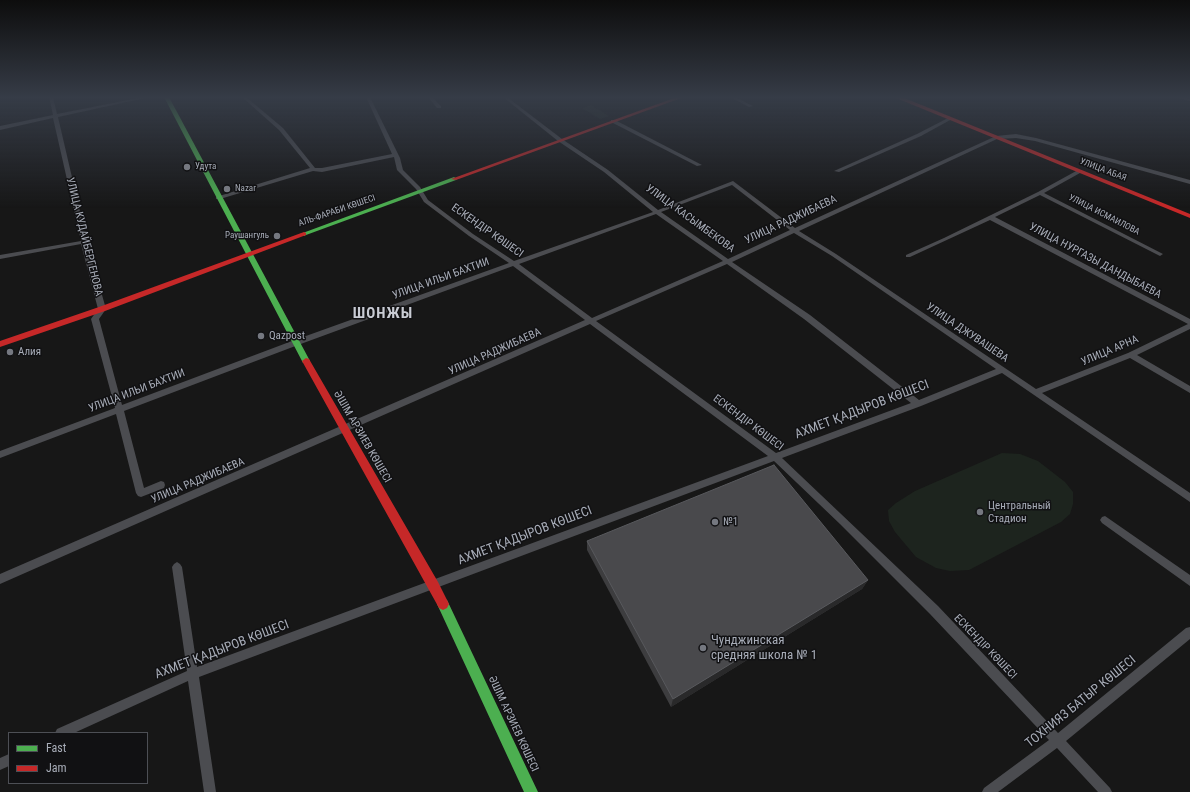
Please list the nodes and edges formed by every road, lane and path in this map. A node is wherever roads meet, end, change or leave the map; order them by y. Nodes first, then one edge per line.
1 (58, 134) edge
2 (185, 134) edge
3 (285, 134) edge
4 (385, 134) edge
5 (552, 134) edge
6 (577, 134) edge
7 (638, 134) edge
8 (921, 134) edge
9 (986, 134) edge
10 (996, 138) junction
11 (560, 140) junction
12 (395, 155) junction
13 (698, 165) dead end
14 (313, 169) junction
15 (837, 171) dead end
16 (1078, 172) junction
17 (1190, 182) edge
18 (734, 183) joint
19 (420, 193) junction
20 (1040, 193) junction
21 (218, 198) junction
22 (658, 212) junction
23 (1190, 216) edge
24 (990, 217) junction
25 (795, 231) junction
26 (84, 242) junction
27 (249, 253) junction
28 (1160, 254) dead end
29 (908, 256) dead end
30 (0, 257) edge
31 (728, 261) junction
32 (514, 264) junction
33 (102, 309) junction
34 (590, 322) junction
35 (1190, 322) edge
36 (1190, 326) edge
37 (295, 343) junction
38 (0, 344) edge
39 (1131, 355) junction
40 (1002, 370) junction
41 (1190, 390) edge
42 (1037, 392) junction
43 (918, 404) junction
44 (120, 410) junction
45 (344, 430) junction
46 (0, 455) edge
47 (775, 457) junction
48 (161, 485) dead end
49 (1190, 498) edge
50 (1105, 520) dead end
51 (177, 567) dead end
52 (0, 579) edge
53 (1190, 580) edge
54 (434, 586) junction
55 (1190, 632) edge
56 (192, 674) junction
57 (63, 732) edge
58 (1058, 740) junction
59 (210, 792) edge
60 (531, 792) edge
61 (988, 792) edge
62 (1106, 792) edge

1 - 26 street, УЛИЦА КУДАЙБЕРГЕНОВА
2 - 21 main road, ӘШІМ АРЗИЕВ КӨШЕСІ
3 - 14 street
4 - 12 street, ЕСКЕНДІР КӨШЕСІ
5 - 11 street, УЛИЦА КАСЫМБЕКОВА
6 - 11 main road, АЛЬ-ФАРАБИ КӨШЕСІ
7 - 13 street
8 - 15 street
9 - 10 main road, УЛИЦА АБАЯ
10 - 16 main road, УЛИЦА АБАЯ
10 - 17 street, УЛИЦА РАДЖИБАЕВА
10 - 25 street, УЛИЦА РАДЖИБАЕВА
11 - 19 main road, АЛЬ-ФАРАБИ КӨШЕСІ
11 - 22 street, УЛИЦА КАСЫМБЕКОВА
12 - 14 street
12 - 19 street, ЕСКЕНДІР КӨШЕСІ
14 - 21 street
16 - 20 street
16 - 23 main road, УЛИЦА АБАЯ
18 - 22 street, УЛИЦА ИЛЬИ БАХТИИ
18 - 25 street, УЛИЦА ДЖУВАШЕВА
19 - 27 main road, АЛЬ-ФАРАБИ КӨШЕСІ
19 - 32 street, ЕСКЕНДІР КӨШЕСІ
20 - 24 street
20 - 28 street, УЛИЦА ИСМАИЛОВА
21 - 27 main road, ӘШІМ АРЗИЕВ КӨШЕСІ
22 - 31 street, УЛИЦА КАСЫМБЕКОВА
22 - 32 street, УЛИЦА ИЛЬИ БАХТИИ
24 - 29 street
24 - 35 street, УЛИЦА НУРГАЗЫ ДАНДЫБАЕВА
25 - 31 street, УЛИЦА РАДЖИБАЕВА
25 - 40 street, УЛИЦА ДЖУВАШЕВА
26 - 30 street
26 - 33 street, УЛИЦА КУДАЙБЕРГЕНОВА
27 - 33 main road, АЛЬ-ФАРАБИ КӨШЕСІ
27 - 37 main road, ӘШІМ АРЗИЕВ КӨШЕСІ
31 - 34 street, УЛИЦА РАДЖИБАЕВА
31 - 43 street, УЛИЦА КАСЫМБЕКОВА
32 - 34 street, ЕСКЕНДІР КӨШЕСІ
32 - 37 street, УЛИЦА ИЛЬИ БАХТИИ
33 - 38 main road, АЛЬ-ФАРАБИ КӨШЕСІ
33 - 44 street, УЛИЦА КУДАЙБЕРГЕНОВА
34 - 45 street, УЛИЦА РАДЖИБАЕВА
34 - 47 street, ЕСКЕНДІР КӨШЕСІ
36 - 39 street, УЛИЦА АРНА
37 - 44 street, УЛИЦА ИЛЬИ БАХТИИ
37 - 45 main road, ӘШІМ АРЗИЕВ КӨШЕСІ
39 - 41 street
39 - 42 street, УЛИЦА АРНА
40 - 42 street, УЛИЦА ДЖУВАШЕВА
40 - 43 street, АХМЕТ ҚАДЫРОВ КӨШЕСІ
42 - 49 street, УЛИЦА ДЖУВАШЕВА
43 - 47 street, АХМЕТ ҚАДЫРОВ КӨШЕСІ
44 - 46 street, УЛИЦА ИЛЬИ БАХТИИ
44 - 48 street, УЛИЦА КУДАЙБЕРГЕНОВА
45 - 52 street, УЛИЦА РАДЖИБАЕВА
45 - 54 main road, ӘШІМ АРЗИЕВ КӨШЕСІ
47 - 54 street, АХМЕТ ҚАДЫРОВ КӨШЕСІ
47 - 58 street, ЕСКЕНДІР КӨШЕСІ
50 - 53 street
51 - 56 street
54 - 56 street, АХМЕТ ҚАДЫРОВ КӨШЕСІ
54 - 60 main road, ӘШІМ АРЗИЕВ КӨШЕСІ
55 - 58 street, ТОХНИЯЗ БАТЫР КӨШЕСІ
56 - 57 street, АХМЕТ ҚАДЫРОВ КӨШЕСІ
56 - 59 street
58 - 61 street, ТОХНИЯЗ БАТЫР КӨШЕСІ
58 - 62 street, ЕСКЕНДІР КӨШЕСІ

